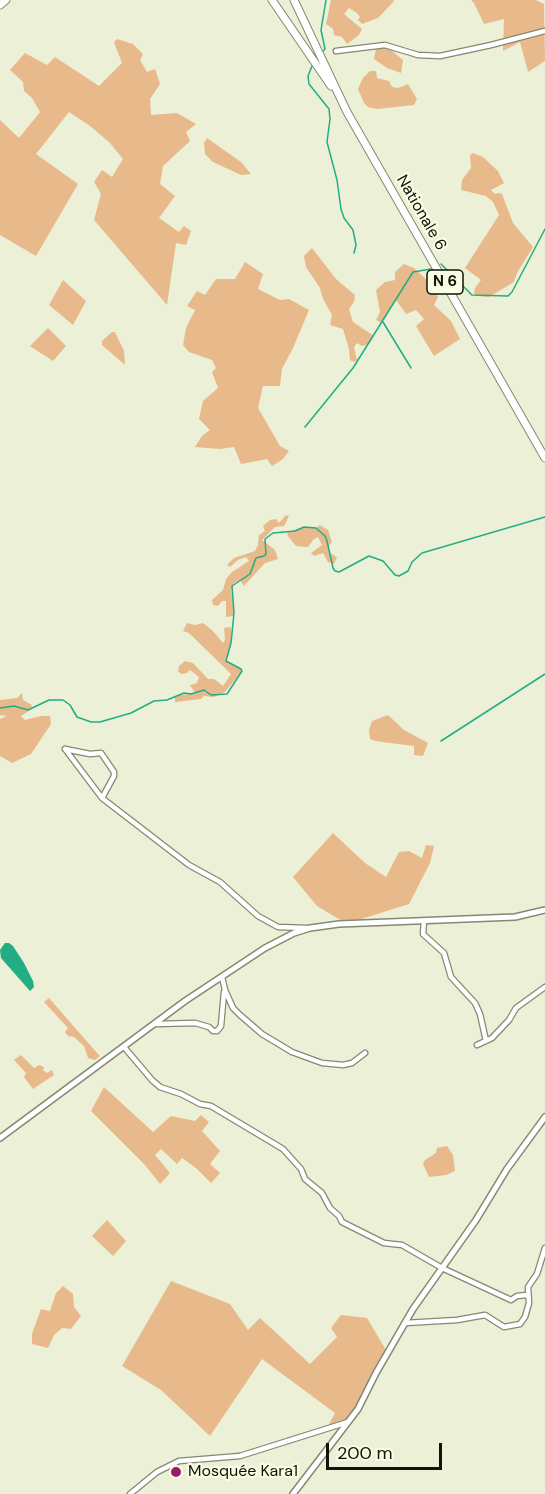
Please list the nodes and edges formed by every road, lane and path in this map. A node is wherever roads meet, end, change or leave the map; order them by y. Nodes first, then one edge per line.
1 (6, 0) edge
2 (272, 0) edge
3 (294, 0) edge
4 (0, 5) edge
5 (545, 31) edge
6 (336, 51) dead end
7 (344, 106) junction
8 (545, 458) edge
9 (102, 798) junction
10 (544, 910) edge
11 (424, 921) junction
12 (310, 928) junction
13 (222, 977) junction
14 (545, 987) edge
15 (225, 990) junction
16 (155, 1023) junction
17 (486, 1041) junction
18 (477, 1045) dead end
19 (124, 1047) junction
20 (365, 1053) dead end
21 (545, 1117) edge
22 (0, 1138) edge
23 (545, 1248) edge
24 (441, 1268) junction
25 (545, 1273) edge
26 (535, 1277) junction
27 (527, 1295) junction
28 (405, 1323) junction
29 (349, 1421) junction
30 (130, 1494) edge
31 (293, 1494) edge

1 - 4 main road
2 - 7 main road, Nationale 6 / N 6
3 - 7 main road, Nationale 6 / N 6
5 - 6 street
7 - 8 main road, Nationale 6 / N 6
9 - 9 street
9 - 12 street
10 - 11 street
11 - 12 street
11 - 17 street
12 - 13 street
13 - 15 street
13 - 16 street
14 - 17 street
15 - 16 street
15 - 20 street
16 - 19 street
17 - 18 street
19 - 22 street
19 - 24 street
21 - 24 street
23 - 26 street
24 - 27 street
24 - 28 street
25 - 26 street
26 - 27 street
27 - 28 street
28 - 29 street
29 - 30 street
29 - 31 street

